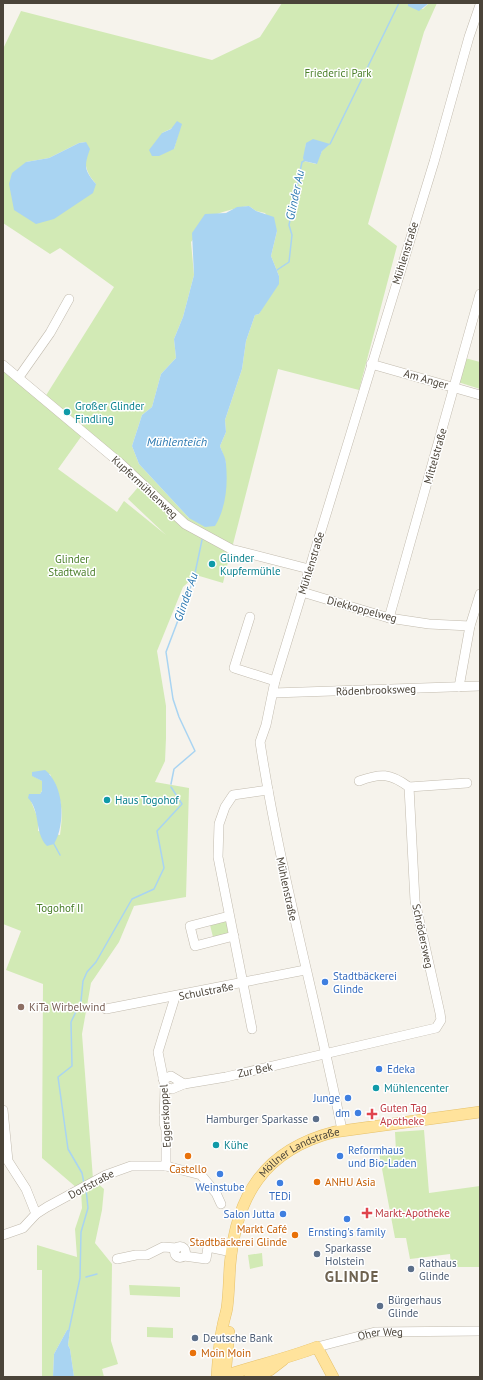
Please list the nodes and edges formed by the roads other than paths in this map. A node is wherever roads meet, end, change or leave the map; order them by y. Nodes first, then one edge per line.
1 (480, 5) edge
2 (480, 294) edge
3 (69, 299) dead end
4 (371, 364) junction
5 (3, 365) edge
6 (19, 377) junction
7 (454, 387) junction
8 (480, 395) edge
9 (309, 569) junction
10 (302, 592) junction
11 (480, 594) edge
12 (250, 617) dead end
13 (389, 618) junction
14 (470, 626) junction
15 (275, 681) junction
16 (480, 686) edge
17 (459, 687) junction
18 (273, 693) junction
19 (359, 781) dead end
20 (467, 783) dead end
21 (409, 787) junction
22 (268, 790) junction
23 (229, 916) junction
24 (234, 936) junction
25 (305, 970) junction
26 (244, 983) junction
27 (175, 997) junction
28 (106, 1009) dead end
29 (252, 1029) dead end
30 (327, 1055) junction
31 (164, 1083) junction
32 (3, 1110) edge
33 (480, 1112) edge
34 (4, 1123) edge
35 (342, 1130) junction
36 (166, 1166) junction
37 (221, 1204) dead end
38 (36, 1214) junction
39 (3, 1235) edge
40 (232, 1252) junction
41 (117, 1259) dead end
42 (480, 1331) edge
43 (317, 1347) junction
44 (284, 1359) junction
45 (222, 1377) edge
46 (250, 1377) edge
47 (333, 1377) edge

1 - 4 street, Mühlenstraße
2 - 7 street, Mittelstraße
3 - 6 street
4 - 7 street, Am Anger
4 - 9 street, Mühlenstraße
5 - 6 street, Kupfermühlenweg
6 - 9 street, Kupfermühlenweg
7 - 8 street, Am Anger
7 - 13 street, Mittelstraße
9 - 10 street, Mühlenstraße
10 - 13 street, Diekkoppelweg
10 - 15 street, Mühlenstraße
11 - 14 street
12 - 15 street
13 - 14 street, Diekkoppelweg
14 - 17 street
15 - 18 street, Mühlenstraße
16 - 17 street, Rödenbrooksweg
17 - 18 street, Rödenbrooksweg
18 - 22 street, Mühlenstraße
19 - 21 street
20 - 21 street
21 - 30 street, Schrödersweg
22 - 23 street
22 - 25 street, Mühlenstraße
23 - 24 street
23 - 24 street
24 - 26 street
25 - 26 street, Schulstraße
25 - 30 street, Mühlenstraße
26 - 27 street, Schulstraße
26 - 29 street
27 - 28 street, Schulstraße
27 - 31 street, Eggerskoppel
30 - 31 street, Zur Bek
30 - 35 street, Mühlenstraße
31 - 36 street, Eggerskoppel
32 - 34 street
33 - 35 main road, Möllner Landstraße
34 - 38 street
35 - 40 main road, Möllner Landstraße
36 - 37 street, Dorfstraße
36 - 38 street, Dorfstraße
38 - 39 street, Dorfstraße
40 - 41 street
40 - 45 main road, Möllner Landstraße
42 - 43 street, Oher Weg
43 - 44 main road, Oher Weg
43 - 47 main road
44 - 45 main road, Oher Weg
44 - 46 main road, Oher Weg

